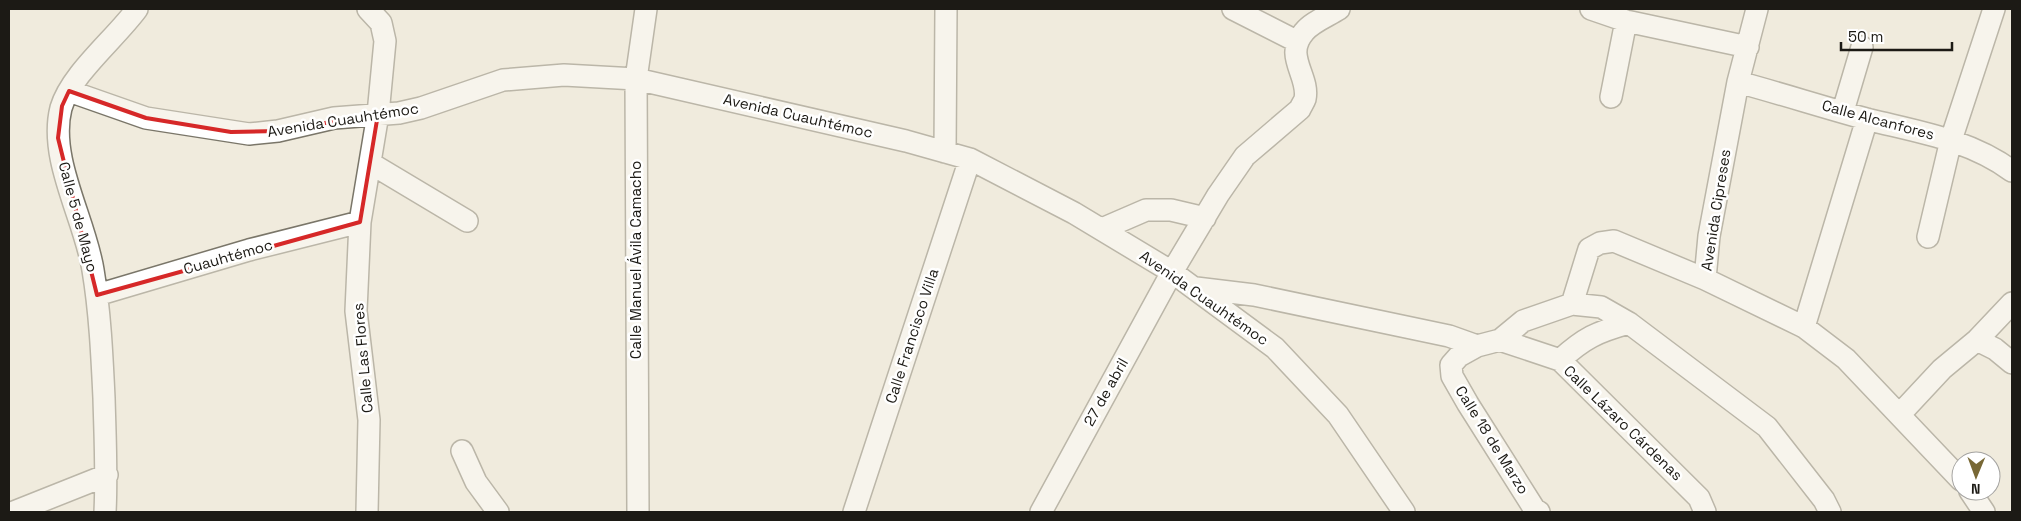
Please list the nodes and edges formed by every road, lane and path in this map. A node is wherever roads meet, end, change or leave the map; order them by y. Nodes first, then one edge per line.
1 (137, 9) edge
2 (368, 9) edge
3 (646, 9) edge
4 (946, 9) edge
5 (1233, 9) edge
6 (1339, 9) edge
7 (1591, 9) edge
8 (1756, 9) edge
9 (1994, 9) edge
10 (1626, 21) junction
11 (1298, 42) junction
12 (1862, 46) dead end
13 (1748, 48) junction
14 (636, 79) junction
15 (1738, 82) junction
16 (69, 91) junction
17 (1611, 96) dead end
18 (1844, 111) junction
19 (378, 114) junction
20 (1868, 119) junction
21 (1951, 140) junction
22 (944, 152) junction
23 (970, 159) junction
24 (370, 163) junction
25 (2012, 171) edge
26 (1205, 218) junction
27 (467, 221) dead end
28 (360, 222) junction
29 (1102, 229) junction
30 (1928, 237) dead end
31 (1172, 272) junction
32 (1705, 279) junction
33 (1196, 288) junction
34 (97, 294) junction
35 (2012, 303) edge
36 (1572, 304) junction
37 (1629, 323) junction
38 (1804, 327) junction
39 (1500, 340) junction
40 (1977, 340) junction
41 (1477, 346) junction
42 (1560, 360) junction
43 (2012, 363) edge
44 (1900, 414) junction
45 (462, 451) dead end
46 (1951, 469) edge
47 (107, 475) junction
48 (1977, 501) edge
49 (9, 505) edge
50 (13, 512) edge
51 (105, 512) edge
52 (367, 512) edge
53 (498, 512) edge
54 (638, 512) edge
55 (854, 512) edge
56 (1041, 512) edge
57 (1404, 512) edge
58 (1539, 512) edge
59 (1706, 512) edge
60 (1830, 512) edge
61 (1984, 512) edge

1 - 16 street, Calle 5 de Mayo
2 - 19 street, Calle Las Flores
3 - 14 street, Calle Manuel Ávila Camacho
4 - 22 street
5 - 11 street
6 - 11 street
7 - 10 street
8 - 13 street, Avenida Cipreses
9 - 21 street
10 - 13 street
10 - 17 street
11 - 26 street, 27 de abril
12 - 18 street
13 - 15 street, Avenida Cipreses
14 - 19 street, Avenida Cuauhtémoc
14 - 22 street, Avenida Cuauhtémoc
14 - 54 street, Calle Manuel Ávila Camacho
15 - 18 street, Calle Alcanfores
15 - 32 street, Avenida Cipreses
16 - 19 street, Avenida Cuauhtémoc
16 - 34 street, Calle 5 de Mayo
18 - 20 street, Calle Alcanfores
19 - 24 street, Calle Las Flores
20 - 21 street, Calle Alcanfores
20 - 38 street
21 - 25 street, Calle Alcanfores
21 - 30 street
22 - 23 street, Avenida Cuauhtémoc
23 - 29 street, Avenida Cuauhtémoc
23 - 55 street, Calle Francisco Villa
24 - 27 street
24 - 28 street, Calle Las Flores
26 - 29 street
26 - 31 street, 27 de abril
28 - 34 street, Cuauhtémoc
28 - 52 street, Calle Las Flores
29 - 31 street, Avenida Cuauhtémoc
31 - 33 street, Avenida Cuauhtémoc
31 - 56 street, 27 de abril
32 - 36 street
32 - 38 street, Avenida Cipreses
33 - 41 street
33 - 57 street, Avenida Cuauhtémoc
34 - 47 street, Calle 5 de Mayo
35 - 40 street
36 - 37 street
36 - 39 street
37 - 42 street
37 - 60 street
38 - 44 street, Avenida Cipreses
39 - 41 street
39 - 42 street, Calle Lázaro Cárdenas
40 - 43 street
40 - 44 street
41 - 58 street, Calle 18 de Marzo
42 - 59 street, Calle Lázaro Cárdenas
44 - 46 street, Avenida Cipreses
45 - 53 street
47 - 50 street
47 - 51 street, Calle 5 de Mayo
48 - 61 street
49 - 50 street

